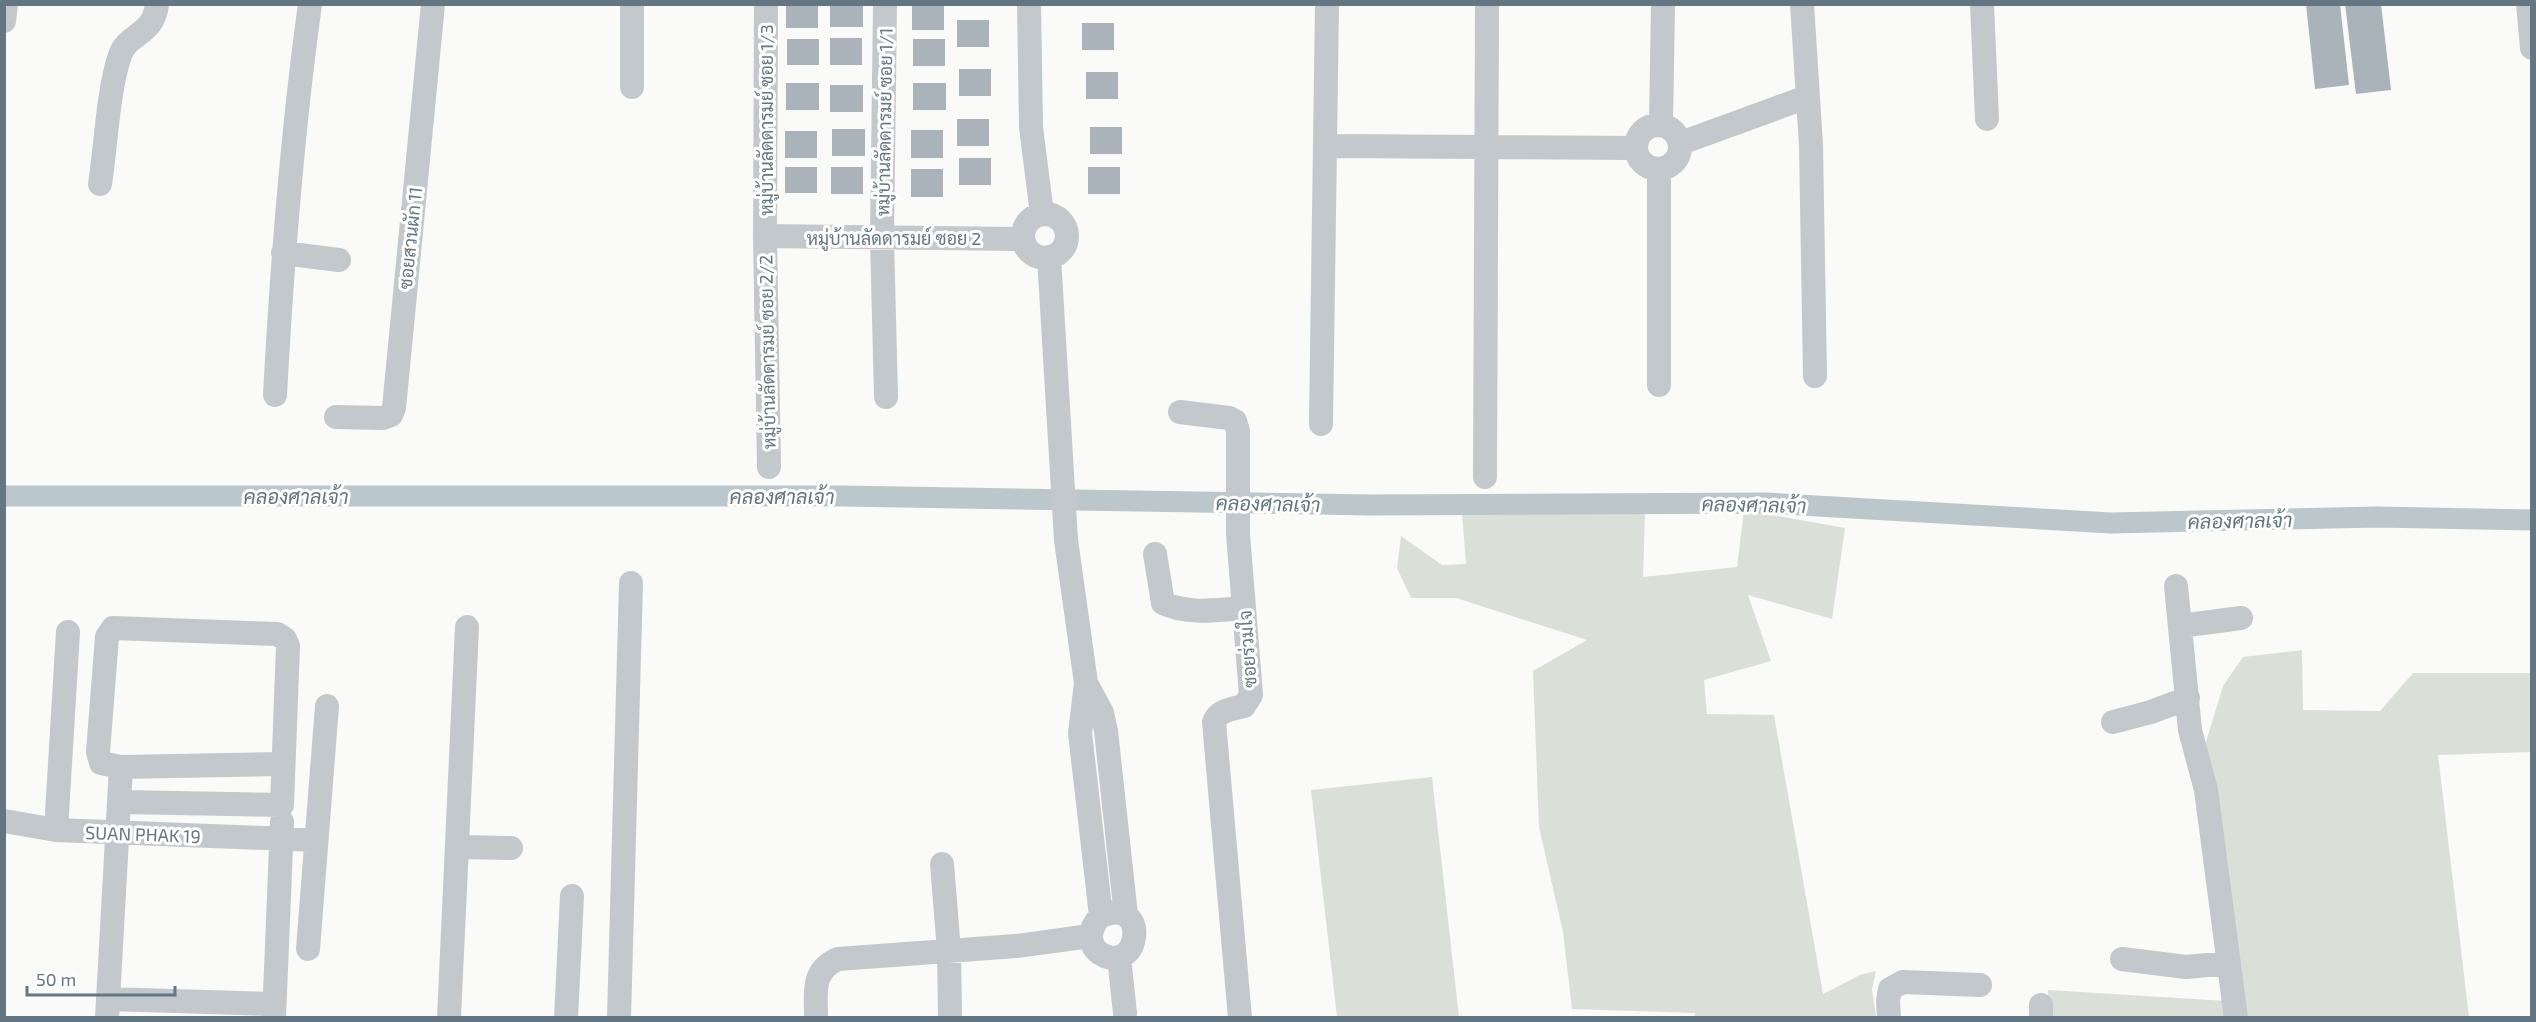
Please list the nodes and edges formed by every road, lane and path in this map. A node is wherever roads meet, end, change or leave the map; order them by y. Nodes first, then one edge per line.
1 (6, 4) edge
2 (157, 4) edge
3 (310, 4) edge
4 (434, 4) edge
5 (632, 4) edge
6 (766, 4) edge
7 (885, 4) edge
8 (1029, 4) edge
9 (1327, 4) edge
10 (1487, 4) edge
11 (1663, 4) edge
12 (1802, 4) edge
13 (1982, 4) edge
14 (2528, 4) edge
15 (4, 21) edge
16 (2532, 48) edge
17 (632, 87) dead end
18 (1807, 97) junction
19 (1987, 119) dead end
20 (1660, 124) junction
21 (1681, 143) junction
22 (1325, 146) junction
23 (1486, 148) junction
24 (1636, 148) junction
25 (1659, 170) junction
26 (100, 184) dead end
27 (1042, 214) junction
28 (765, 236) junction
29 (882, 239) junction
30 (1023, 239) junction
31 (283, 254) junction
32 (1049, 257) junction
33 (339, 260) dead end
34 (1815, 376) dead end
35 (1659, 385) dead end
36 (275, 395) dead end
37 (886, 397) dead end
38 (1180, 412) dead end
39 (336, 417) dead end
40 (1322, 424) dead end
41 (769, 467) dead end
42 (1485, 477) dead end
43 (1155, 554) dead end
44 (631, 583) dead end
45 (2175, 586) dead end
46 (1244, 608) junction
47 (2241, 618) dead end
48 (2180, 626) junction
49 (467, 627) dead end
50 (68, 632) dead end
51 (1086, 683) junction
52 (2188, 698) junction
53 (327, 706) dead end
54 (2114, 722) dead end
55 (283, 764) junction
56 (121, 767) junction
57 (120, 802) junction
58 (282, 805) junction
59 (4, 821) edge
60 (56, 830) junction
61 (117, 833) junction
62 (282, 839) junction
63 (316, 840) junction
64 (458, 847) junction
65 (511, 848) dead end
66 (942, 864) dead end
67 (572, 896) dead end
68 (1126, 915) junction
69 (1095, 926) junction
70 (308, 949) dead end
71 (949, 951) junction
72 (1119, 957) junction
73 (2122, 959) dead end
74 (2228, 963) junction
75 (1980, 985) dead end
76 (107, 1008) edge
77 (274, 1011) edge
78 (1125, 1013) dead end
79 (448, 1017) edge
80 (566, 1017) edge
81 (619, 1017) edge
82 (816, 1017) edge
83 (950, 1017) edge
84 (1240, 1017) edge
85 (1889, 1017) edge
86 (2236, 1017) edge

1 - 15 street
2 - 26 street
3 - 31 street
4 - 39 street, ซอยสวนผัก 11
5 - 17 street
6 - 28 street, หมู่บ้านลัดดารมย์ ซอย 1/3
7 - 29 street, หมู่บ้านลัดดารมย์ ซอย 1/1
8 - 27 street
9 - 22 street
10 - 23 street
11 - 20 street
12 - 18 street
13 - 19 street
14 - 16 street
18 - 21 street
18 - 34 street
20 - 21 street
20 - 24 street
21 - 25 street
22 - 23 street
22 - 40 street
23 - 24 street
23 - 42 street
24 - 25 street
25 - 35 street
27 - 30 street
27 - 32 street
28 - 29 street, หมู่บ้านลัดดารมย์ ซอย 2
28 - 41 street, หมู่บ้านลัดดารมย์ ซอย 2/2
29 - 30 street, หมู่บ้านลัดดารมย์ ซอย 2
29 - 37 street, หมู่บ้านลัดดารมย์ ซอย 1/1
30 - 32 street
31 - 33 street
31 - 36 street
32 - 51 street
38 - 46 street, ซอยร่วมใจ
43 - 46 street
44 - 81 street
45 - 48 street
46 - 84 street, ซอยร่วมใจ
47 - 48 street
48 - 52 street
49 - 64 street
50 - 60 street
51 - 68 street
51 - 69 street
52 - 54 street
52 - 74 street
53 - 63 street
55 - 56 street
55 - 56 street
55 - 58 street
56 - 57 street
57 - 58 street
57 - 61 street
58 - 62 street
59 - 60 street, SUAN PHAK 19
60 - 61 street, SUAN PHAK 19
61 - 62 street, SUAN PHAK 19
61 - 76 street
62 - 63 street, SUAN PHAK 19
62 - 77 street
63 - 70 street
64 - 65 street
64 - 79 street
66 - 71 street
67 - 80 street
68 - 69 street
68 - 72 street
69 - 71 street
69 - 72 street
71 - 82 street
71 - 83 street
72 - 78 street
73 - 74 street
74 - 86 street
75 - 85 street
76 - 77 street

